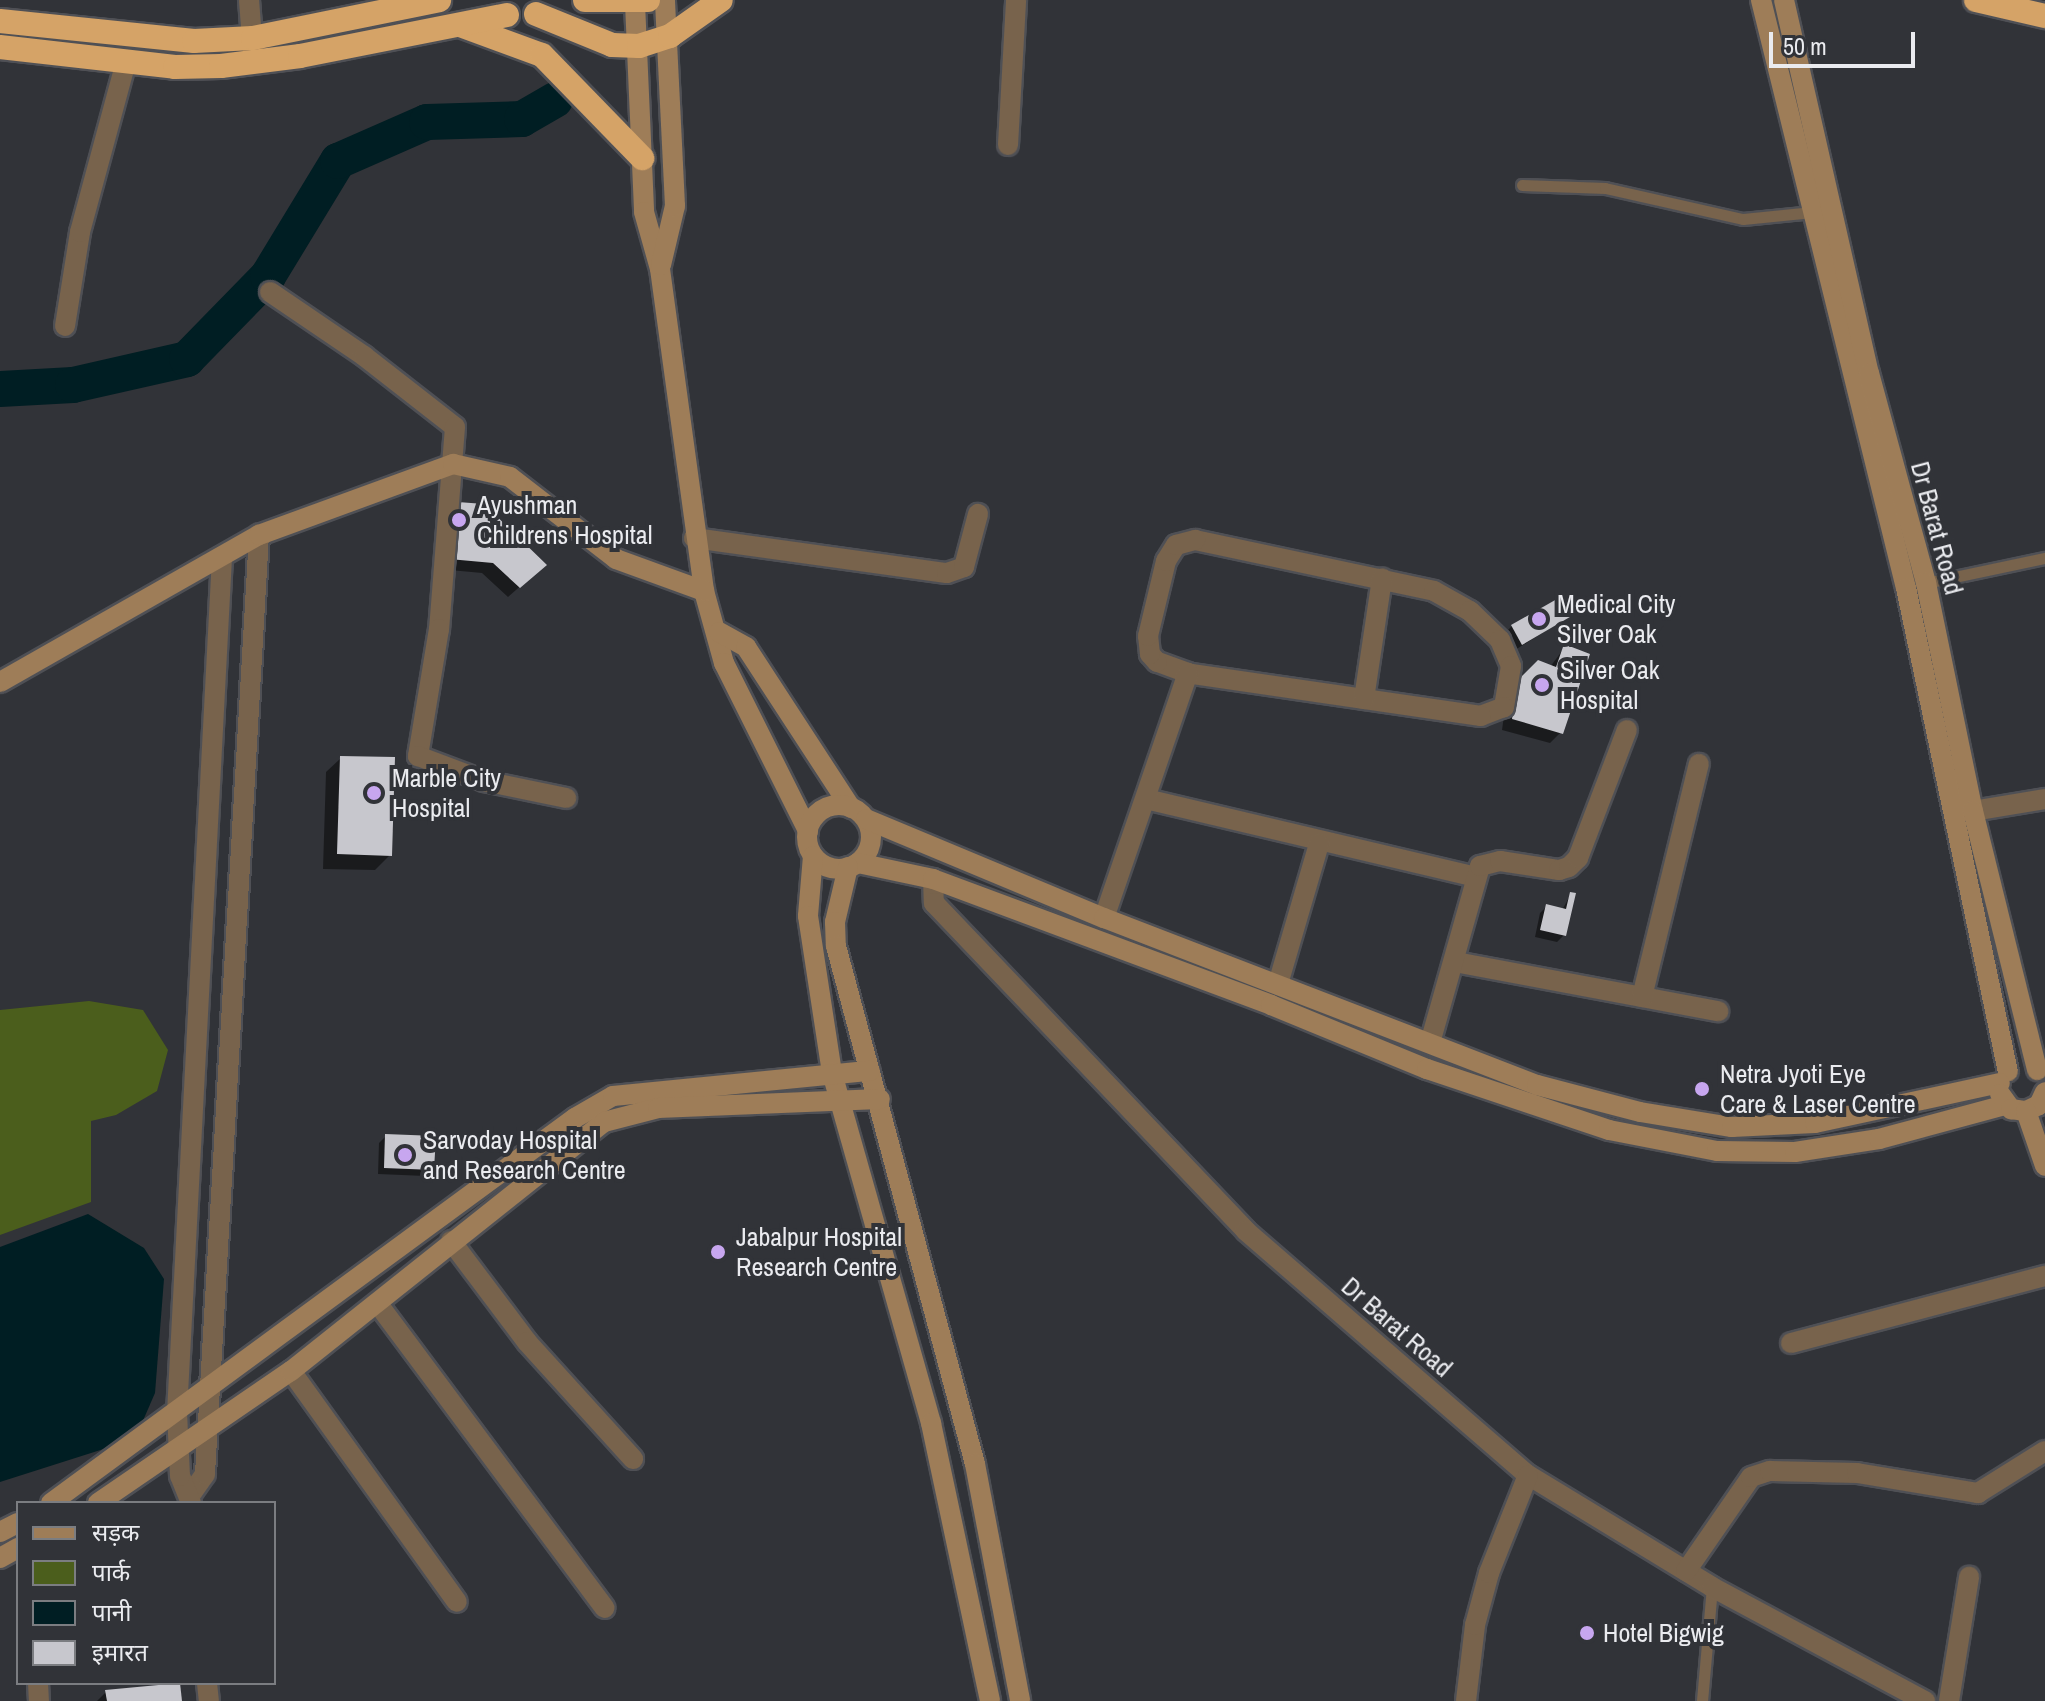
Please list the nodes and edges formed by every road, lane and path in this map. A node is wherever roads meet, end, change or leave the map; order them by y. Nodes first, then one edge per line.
1 (249, 0) edge
2 (439, 0) edge
3 (585, 0) edge
4 (665, 0) edge
5 (721, 0) edge
6 (1016, 0) edge
7 (1761, 0) edge
8 (1784, 0) edge
9 (1976, 0) edge
10 (641, 1) edge
11 (504, 7) edge
12 (540, 7) edge
13 (2045, 16) edge
14 (0, 21) edge
15 (460, 25) junction
16 (670, 36) junction
17 (253, 38) junction
18 (639, 46) junction
19 (0, 47) edge
20 (126, 62) junction
21 (254, 63) junction
22 (1008, 145) dead end
23 (642, 158) junction
24 (1522, 185) dead end
25 (1813, 212) junction
26 (660, 269) junction
27 (270, 292) dead end
28 (65, 326) dead end
29 (453, 464) junction
30 (978, 514) dead end
31 (259, 535) junction
32 (694, 538) junction
33 (222, 556) junction
34 (2045, 558) edge
35 (1382, 578) junction
36 (1926, 583) junction
37 (704, 591) junction
38 (719, 632) junction
39 (1188, 673) junction
40 (0, 682) edge
41 (1364, 699) junction
42 (1627, 730) dead end
43 (1699, 764) dead end
44 (566, 798) dead end
45 (1146, 799) junction
46 (2045, 799) edge
47 (1973, 811) junction
48 (858, 814) junction
49 (808, 831) junction
50 (1319, 844) junction
51 (813, 856) junction
52 (853, 865) junction
53 (1475, 877) junction
54 (933, 879) junction
55 (1104, 918) junction
56 (1455, 962) junction
57 (1278, 984) junction
58 (1642, 997) junction
59 (1718, 1011) dead end
60 (1430, 1043) junction
61 (870, 1071) junction
62 (832, 1073) junction
63 (2004, 1077) junction
64 (2040, 1090) edge
65 (880, 1099) junction
66 (842, 1102) junction
67 (2005, 1105) junction
68 (2045, 1166) edge
69 (451, 1241) junction
70 (2045, 1276) edge
71 (378, 1304) junction
72 (1791, 1343) dead end
73 (291, 1371) junction
74 (206, 1392) junction
75 (177, 1413) junction
76 (205, 1433) junction
77 (176, 1451) junction
78 (2045, 1451) edge
79 (633, 1459) dead end
80 (1528, 1475) junction
81 (191, 1498) edge
82 (54, 1501) edge
83 (101, 1501) edge
84 (1686, 1571) junction
85 (1969, 1577) dead end
86 (1712, 1587) junction
87 (457, 1602) dead end
88 (605, 1608) dead end
89 (990, 1701) edge
90 (1020, 1701) edge
91 (1466, 1701) edge
92 (1702, 1701) edge
93 (1925, 1701) edge
94 (1949, 1701) edge

1 - 17 street
2 - 17 highway
3 - 10 highway
4 - 16 street
5 - 16 highway
6 - 22 street
7 - 25 street, Dr Barat Road
8 - 36 street, Dr Barat Road
9 - 13 highway
10 - 18 street
11 - 12 highway
11 - 15 highway
12 - 18 highway
14 - 17 highway
15 - 21 highway
15 - 23 highway
16 - 18 highway
16 - 26 street
17 - 21 street
18 - 23 street
19 - 20 highway
20 - 21 highway
20 - 28 street
23 - 26 street
24 - 25 lane
25 - 63 street, Dr Barat Road
26 - 32 street
27 - 29 street
29 - 31 street
29 - 37 street
29 - 44 street
30 - 32 street
31 - 33 street
31 - 74 street
32 - 37 street
33 - 40 street
33 - 75 street
34 - 36 lane
35 - 39 street
35 - 41 street
35 - 41 street
36 - 47 street, Dr Barat Road
37 - 38 street
38 - 48 street
38 - 49 street
39 - 41 street
39 - 45 street
42 - 53 street
43 - 58 street
45 - 50 street
45 - 55 street
46 - 47 street
47 - 64 street, Dr Barat Road
48 - 49 street
48 - 52 street
48 - 55 street
49 - 51 street
50 - 53 street
50 - 57 street
51 - 52 street
51 - 62 street
52 - 54 street
52 - 61 street
53 - 56 street
54 - 67 street
54 - 80 street, Dr Barat Road
55 - 57 street
56 - 58 street
56 - 60 street
57 - 60 street
58 - 59 street
60 - 63 street
61 - 62 street
61 - 65 street
62 - 66 street
62 - 74 street
63 - 64 street
63 - 67 street, Dr Barat Road
64 - 67 street
64 - 68 street, Dr Barat Road
65 - 66 street
65 - 90 street
66 - 69 street
66 - 89 street
69 - 71 street
69 - 79 street
70 - 72 street
71 - 73 street
71 - 88 street
73 - 76 street
73 - 87 street
74 - 75 street
74 - 76 street
75 - 77 street
75 - 82 street
76 - 77 street
76 - 81 street
77 - 81 street
77 - 83 street
78 - 84 street
80 - 84 street, Dr Barat Road
80 - 91 street
84 - 86 street, Dr Barat Road
85 - 94 street
86 - 92 lane
86 - 93 street, Dr Barat Road

